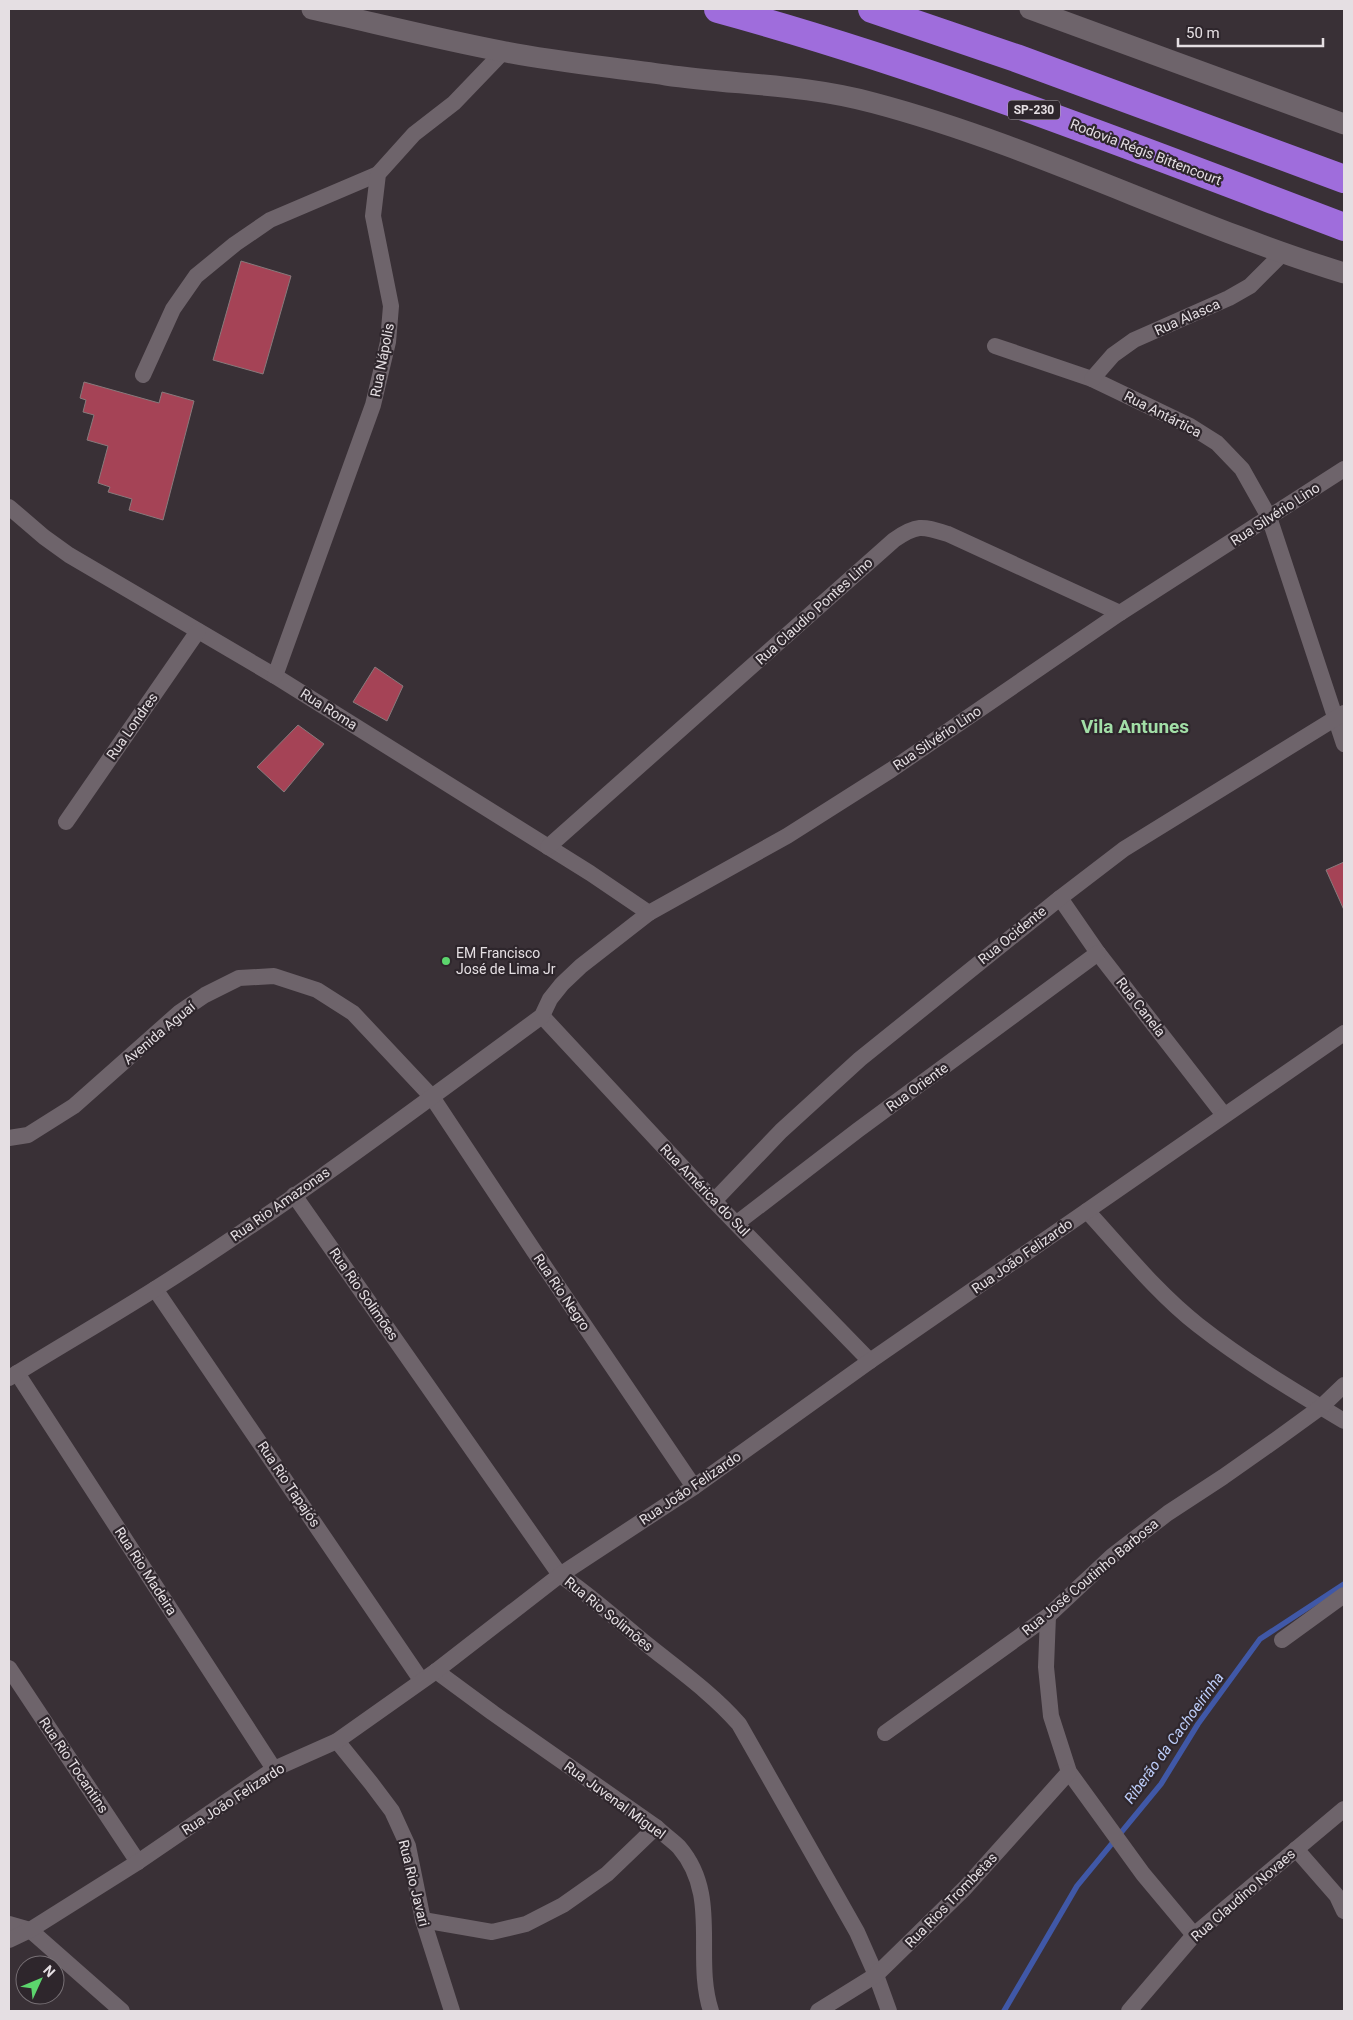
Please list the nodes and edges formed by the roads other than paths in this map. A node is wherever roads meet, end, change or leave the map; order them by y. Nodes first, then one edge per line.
1 (312, 9) edge
2 (718, 9) edge
3 (872, 9) edge
4 (1030, 9) edge
5 (503, 52) junction
6 (1344, 124) edge
7 (378, 174) junction
8 (1344, 179) edge
9 (1344, 227) edge
10 (1282, 254) junction
11 (1344, 273) edge
12 (995, 346) dead end
13 (143, 375) dead end
14 (1092, 379) junction
15 (1344, 470) edge
16 (9, 507) edge
17 (1270, 517) junction
18 (1120, 613) junction
19 (198, 631) junction
20 (275, 676) junction
21 (1340, 715) edge
22 (1344, 744) edge
23 (66, 822) dead end
24 (548, 847) junction
25 (1060, 898) junction
26 (649, 913) junction
27 (1098, 953) junction
28 (542, 1016) junction
29 (1344, 1033) edge
30 (432, 1097) junction
31 (1224, 1115) junction
32 (9, 1138) edge
33 (294, 1195) junction
34 (714, 1201) junction
35 (1087, 1211) junction
36 (737, 1223) junction
37 (155, 1289) junction
38 (870, 1361) junction
39 (13, 1375) edge
40 (1344, 1386) edge
41 (1321, 1407) junction
42 (1344, 1421) edge
43 (694, 1487) junction
44 (560, 1575) junction
45 (1344, 1595) edge
46 (1048, 1616) junction
47 (1282, 1640) dead end
48 (9, 1668) edge
49 (436, 1671) junction
50 (421, 1680) junction
51 (885, 1733) dead end
52 (337, 1742) junction
53 (274, 1769) junction
54 (1069, 1772) junction
55 (1344, 1809) edge
56 (656, 1827) junction
57 (1296, 1849) junction
58 (138, 1862) junction
59 (1344, 1911) edge
60 (423, 1920) junction
61 (9, 1924) edge
62 (30, 1930) junction
63 (1194, 1935) junction
64 (9, 1940) edge
65 (876, 1975) junction
66 (122, 2011) edge
67 (452, 2011) edge
68 (711, 2011) edge
69 (818, 2011) edge
70 (889, 2011) edge
71 (1129, 2011) edge

1 - 5 street
2 - 9 highway, Rodovia Régis Bittencourt / SP-230
3 - 8 highway
4 - 6 street
5 - 7 street
5 - 10 street
7 - 13 street
7 - 20 street, Rua Nápolis
10 - 11 street
10 - 14 street, Rua Alasca
12 - 14 street, Rua Antártica
14 - 17 street, Rua Antártica
15 - 17 street, Rua Silvério Lino
16 - 19 street, Rua Roma
17 - 18 street, Rua Silvério Lino
17 - 21 street, Rua Antártica
18 - 24 street, Rua Claudio Pontes Lino
18 - 26 street, Rua Silvério Lino
19 - 20 street, Rua Roma
19 - 23 street, Rua Londres
20 - 24 street, Rua Roma
21 - 22 street, Rua Antártica
21 - 25 street, Rua Ocidente
24 - 26 street, Rua Roma
25 - 27 street, Rua Canela
25 - 34 street, Rua Ocidente
26 - 28 street, Rua Silvério Lino
27 - 31 street, Rua Canela
27 - 36 street, Rua Oriente
28 - 30 street, Rua Rio Amazonas
28 - 34 street, Rua América do Sul
29 - 31 street, Rua João Felizardo
30 - 32 street, Avenida Aguaí
30 - 33 street, Rua Rio Amazonas
30 - 43 street, Rua Rio Negro
31 - 35 street, Rua João Felizardo
33 - 37 street, Rua Rio Amazonas
33 - 44 street, Rua Rio Solimões
34 - 36 street, Rua América do Sul
35 - 38 street, Rua João Felizardo
35 - 41 street
36 - 38 street, Rua América do Sul
37 - 39 street, Rua Rio Amazonas
37 - 50 street, Rua Rio Tapajós
38 - 43 street, Rua João Felizardo
39 - 53 street, Rua Rio Madeira
40 - 41 street, Rua José Coutinho Barbosa
41 - 42 street
41 - 46 street, Rua José Coutinho Barbosa
43 - 44 street, Rua João Felizardo
44 - 49 street, Rua João Felizardo
44 - 65 street, Rua Rio Solimões
45 - 47 street
46 - 51 street, Rua José Coutinho Barbosa
46 - 54 street
48 - 58 street, Rua Rio Tocantins
49 - 50 street, Rua João Felizardo
49 - 56 street, Rua Juvenal Miguel
50 - 52 street, Rua João Felizardo
52 - 53 street, Rua João Felizardo
52 - 60 street, Rua Rio Javari
53 - 58 street, Rua João Felizardo
54 - 63 street
54 - 65 street, Rua Rios Trombetas
55 - 57 street, Rua Claudino Novaes
56 - 60 street
56 - 68 street, Rua Juvenal Miguel
57 - 59 street
57 - 63 street, Rua Claudino Novaes
58 - 62 street, Rua João Felizardo
60 - 67 street, Rua Rio Javari
61 - 62 street
62 - 64 street, Rua João Felizardo
62 - 66 street
63 - 71 street, Rua Claudino Novaes
65 - 69 street, Rua Rios Trombetas
65 - 70 street, Rua Rio Solimões

